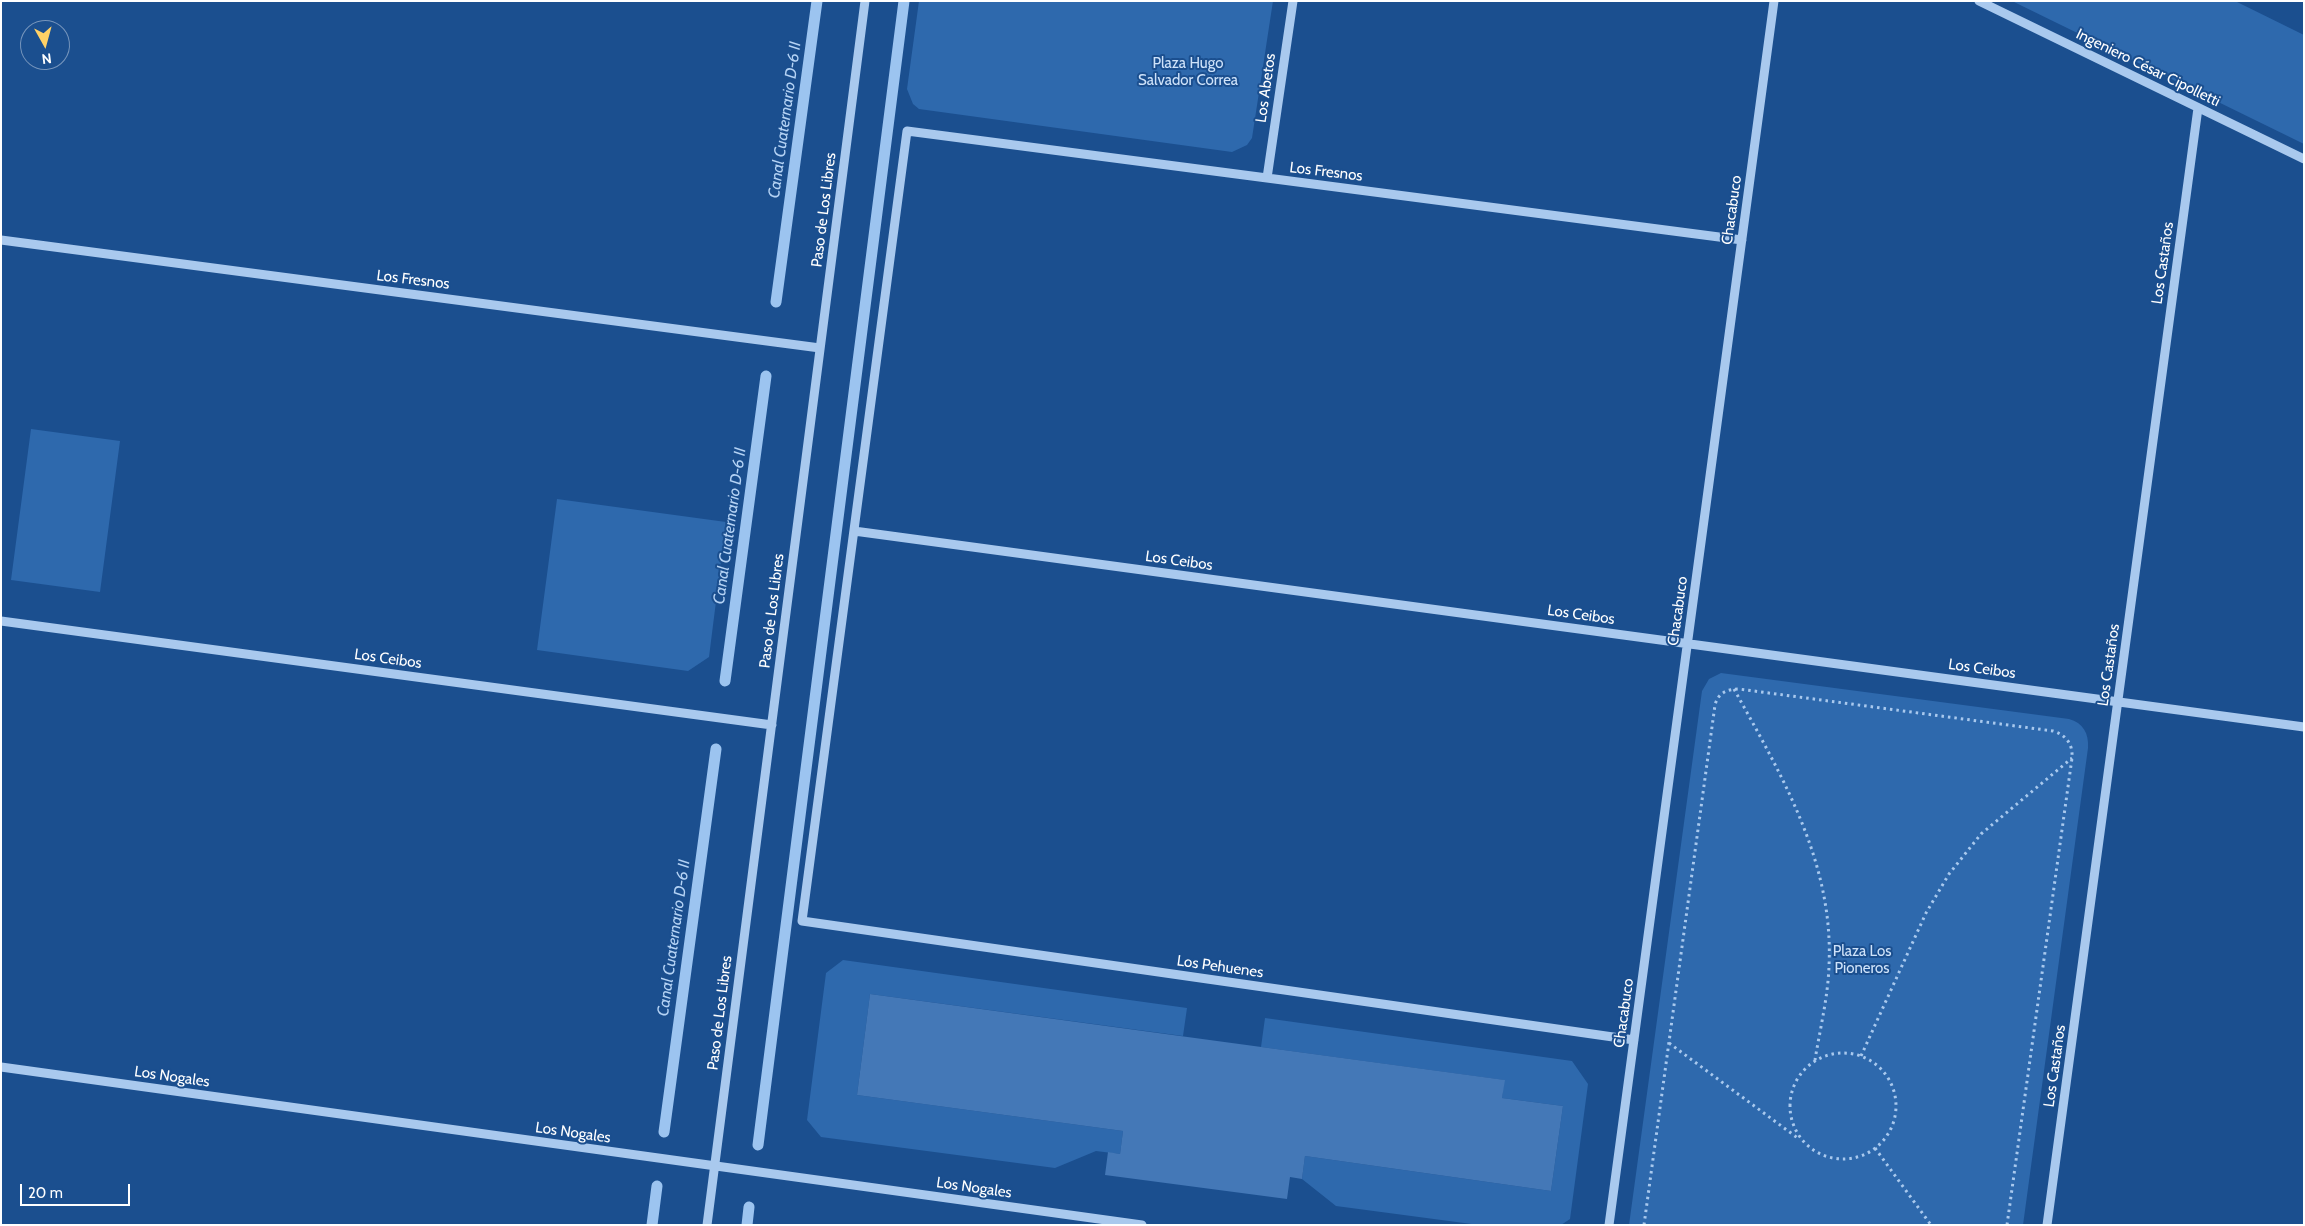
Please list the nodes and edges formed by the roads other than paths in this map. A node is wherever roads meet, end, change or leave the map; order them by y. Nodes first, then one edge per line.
1 (865, 1) edge
2 (1293, 1) edge
3 (1774, 1) edge
4 (1980, 1) edge
5 (2198, 108) junction
6 (2304, 160) edge
7 (1267, 178) junction
8 (1, 240) edge
9 (1742, 240) junction
10 (820, 348) junction
11 (854, 531) junction
12 (1, 621) edge
13 (1688, 643) junction
14 (2118, 702) junction
15 (772, 725) junction
16 (2304, 727) edge
17 (1634, 1040) junction
18 (1, 1067) edge
19 (714, 1167) junction
20 (707, 1225) edge
21 (1142, 1225) edge
22 (1609, 1225) edge
23 (2047, 1225) edge

1 - 10 street, Paso de Los Libres
2 - 7 street, Los Abetos
3 - 9 street, Chacabuco
4 - 5 street, Ingeniero César Cipolletti
5 - 6 street, Ingeniero César Cipolletti
5 - 14 street, Los Castaños
7 - 9 street, Los Fresnos
7 - 11 street, Los Fresnos
8 - 10 street, Los Fresnos
9 - 13 street, Chacabuco
10 - 15 street, Paso de Los Libres
11 - 13 street, Los Ceibos
11 - 17 street, Los Pehuenes
12 - 15 street, Los Ceibos
13 - 14 street, Los Ceibos
13 - 17 street, Chacabuco
14 - 16 street, Los Ceibos
14 - 23 street, Los Castaños
15 - 19 street, Paso de Los Libres
17 - 22 street, Chacabuco
18 - 19 street, Los Nogales
19 - 20 street, Paso de Los Libres
19 - 21 street, Los Nogales

